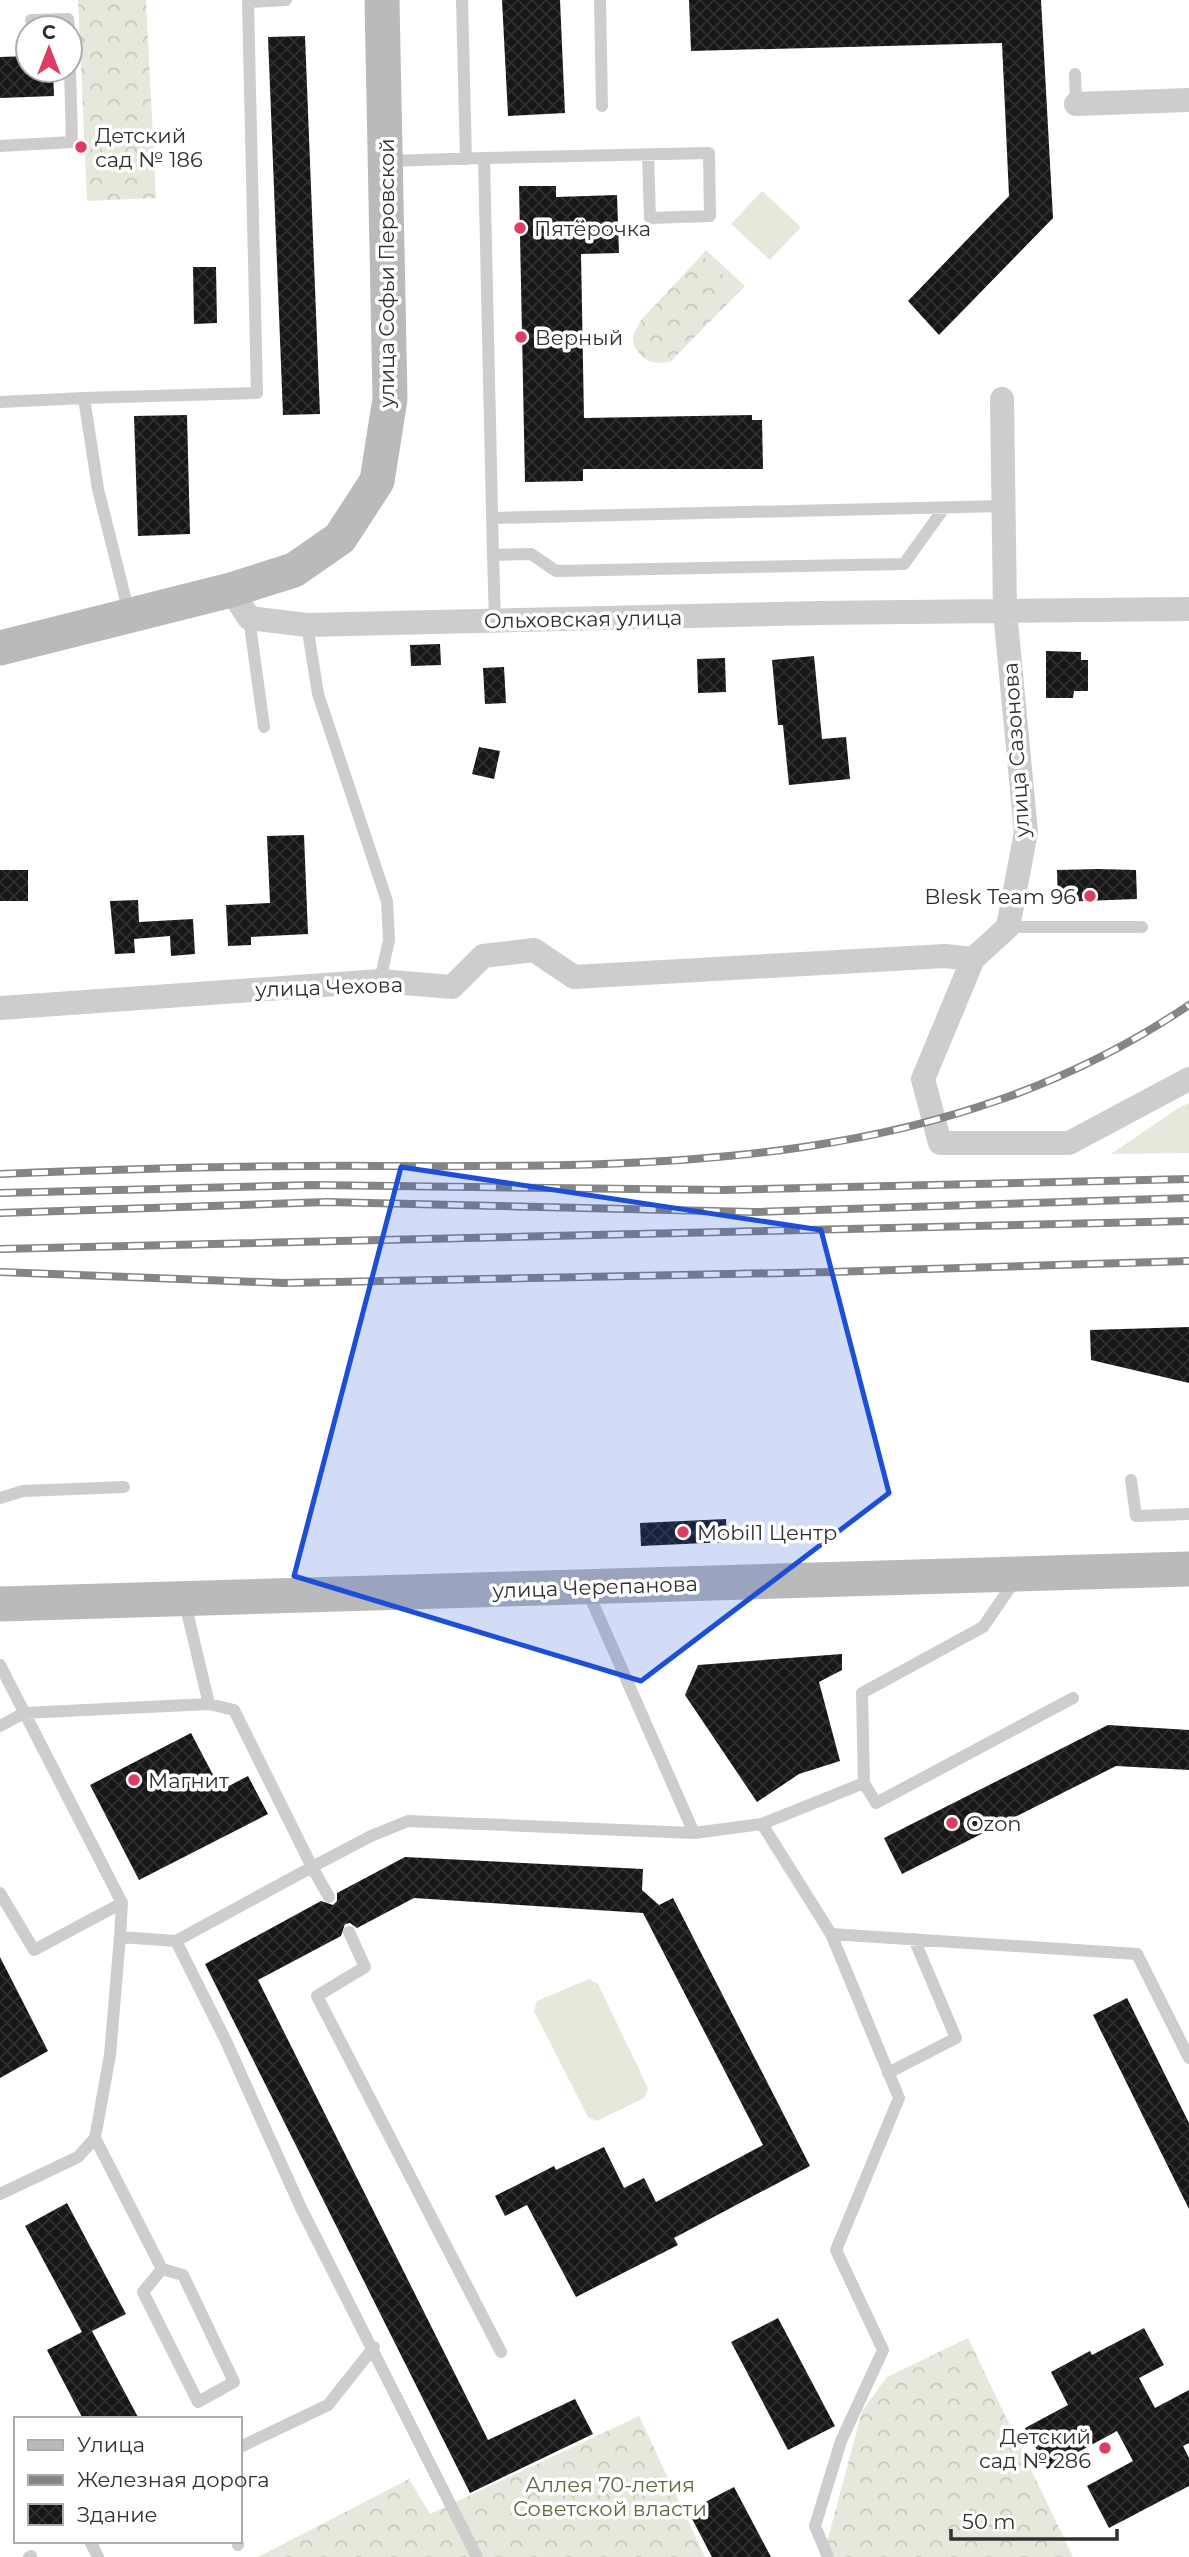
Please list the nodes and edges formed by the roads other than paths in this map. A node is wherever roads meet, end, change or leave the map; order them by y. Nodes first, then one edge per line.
1 (286, 0) edge
2 (382, 0) edge
3 (462, 0) edge
4 (600, 0) edge
5 (248, 1) edge
6 (1075, 74) dead end
7 (70, 84) edge
8 (1189, 100) edge
9 (1076, 104) joint
10 (603, 106) dead end
11 (0, 146) edge
12 (648, 155) junction
13 (484, 158) junction
14 (466, 159) junction
15 (387, 161) junction
16 (84, 398) junction
17 (1002, 399) dead end
18 (0, 402) edge
19 (1003, 506) junction
20 (944, 508) junction
21 (492, 518) junction
22 (493, 555) junction
23 (240, 604) junction
24 (1189, 609) edge
25 (1005, 611) junction
26 (129, 614) junction
27 (495, 621) junction
28 (307, 625) junction
29 (0, 648) edge
30 (264, 727) dead end
31 (1008, 927) junction
32 (1142, 927) dead end
33 (973, 959) junction
34 (380, 981) junction
35 (0, 1008) edge
36 (1189, 1079) edge
37 (1131, 1480) dead end
38 (124, 1487) dead end
39 (0, 1498) edge
40 (1189, 1514) edge
41 (1189, 1569) edge
42 (1018, 1574) junction
43 (585, 1586) junction
44 (184, 1599) junction
45 (0, 1604) edge
46 (0, 1665) edge
47 (1073, 1698) dead end
48 (209, 1704) junction
49 (24, 1713) junction
50 (0, 1726) edge
51 (864, 1783) junction
52 (762, 1824) junction
53 (694, 1832) junction
54 (312, 1867) junction
55 (0, 1893) edge
56 (329, 1897) dead end
57 (122, 1903) junction
58 (349, 1932) dead end
59 (831, 1934) junction
60 (120, 1937) junction
61 (914, 1939) junction
62 (176, 1941) junction
63 (1189, 2058) edge
64 (888, 2073) junction
65 (95, 2138) junction
66 (0, 2194) edge
67 (162, 2269) junction
68 (374, 2347) junction
69 (501, 2352) dead end
70 (242, 2446) edge
71 (477, 2557) edge
72 (828, 2557) edge

1 - 5 lane
2 - 15 main road, улица Софьи Перовской
3 - 14 lane
4 - 10 lane
5 - 16 lane
6 - 9 lane
7 - 11 lane
8 - 9 street
12 - 12 lane
12 - 13 lane
13 - 14 lane
13 - 21 lane
14 - 15 lane
15 - 23 main road, улица Софьи Перовской
16 - 18 lane
16 - 26 lane
17 - 19 street, улица Сазонова
19 - 20 lane
19 - 25 street, улица Сазонова
20 - 21 lane
20 - 22 lane
21 - 22 lane
22 - 27 lane
23 - 26 main road, Ольховская улица
23 - 28 street, Ольховская улица
23 - 30 lane
24 - 25 street, Ольховская улица
25 - 27 street, Ольховская улица
25 - 31 street, улица Сазонова
26 - 29 main road, Ольховская улица
27 - 28 street, Ольховская улица
28 - 34 lane
31 - 32 lane
31 - 33 street
33 - 34 street, улица Чехова
33 - 36 street
34 - 35 street, улица Чехова
37 - 40 lane
38 - 39 lane
41 - 42 main road, улица Черепанова
42 - 43 main road, улица Черепанова
42 - 51 lane
43 - 44 main road, улица Черепанова
43 - 53 lane
44 - 45 main road, улица Черепанова
44 - 48 lane
46 - 49 lane
47 - 51 lane
48 - 49 lane
48 - 54 lane
49 - 50 lane
49 - 57 lane
51 - 52 lane
52 - 53 lane
52 - 59 lane
53 - 54 lane
54 - 56 lane
54 - 62 lane
55 - 57 lane
57 - 60 lane
58 - 69 lane
59 - 61 lane
59 - 64 lane
60 - 62 lane
60 - 65 lane
61 - 63 lane
61 - 64 lane
62 - 68 lane
64 - 72 lane
65 - 66 lane
65 - 67 lane
67 - 67 lane
68 - 70 lane
68 - 71 lane

